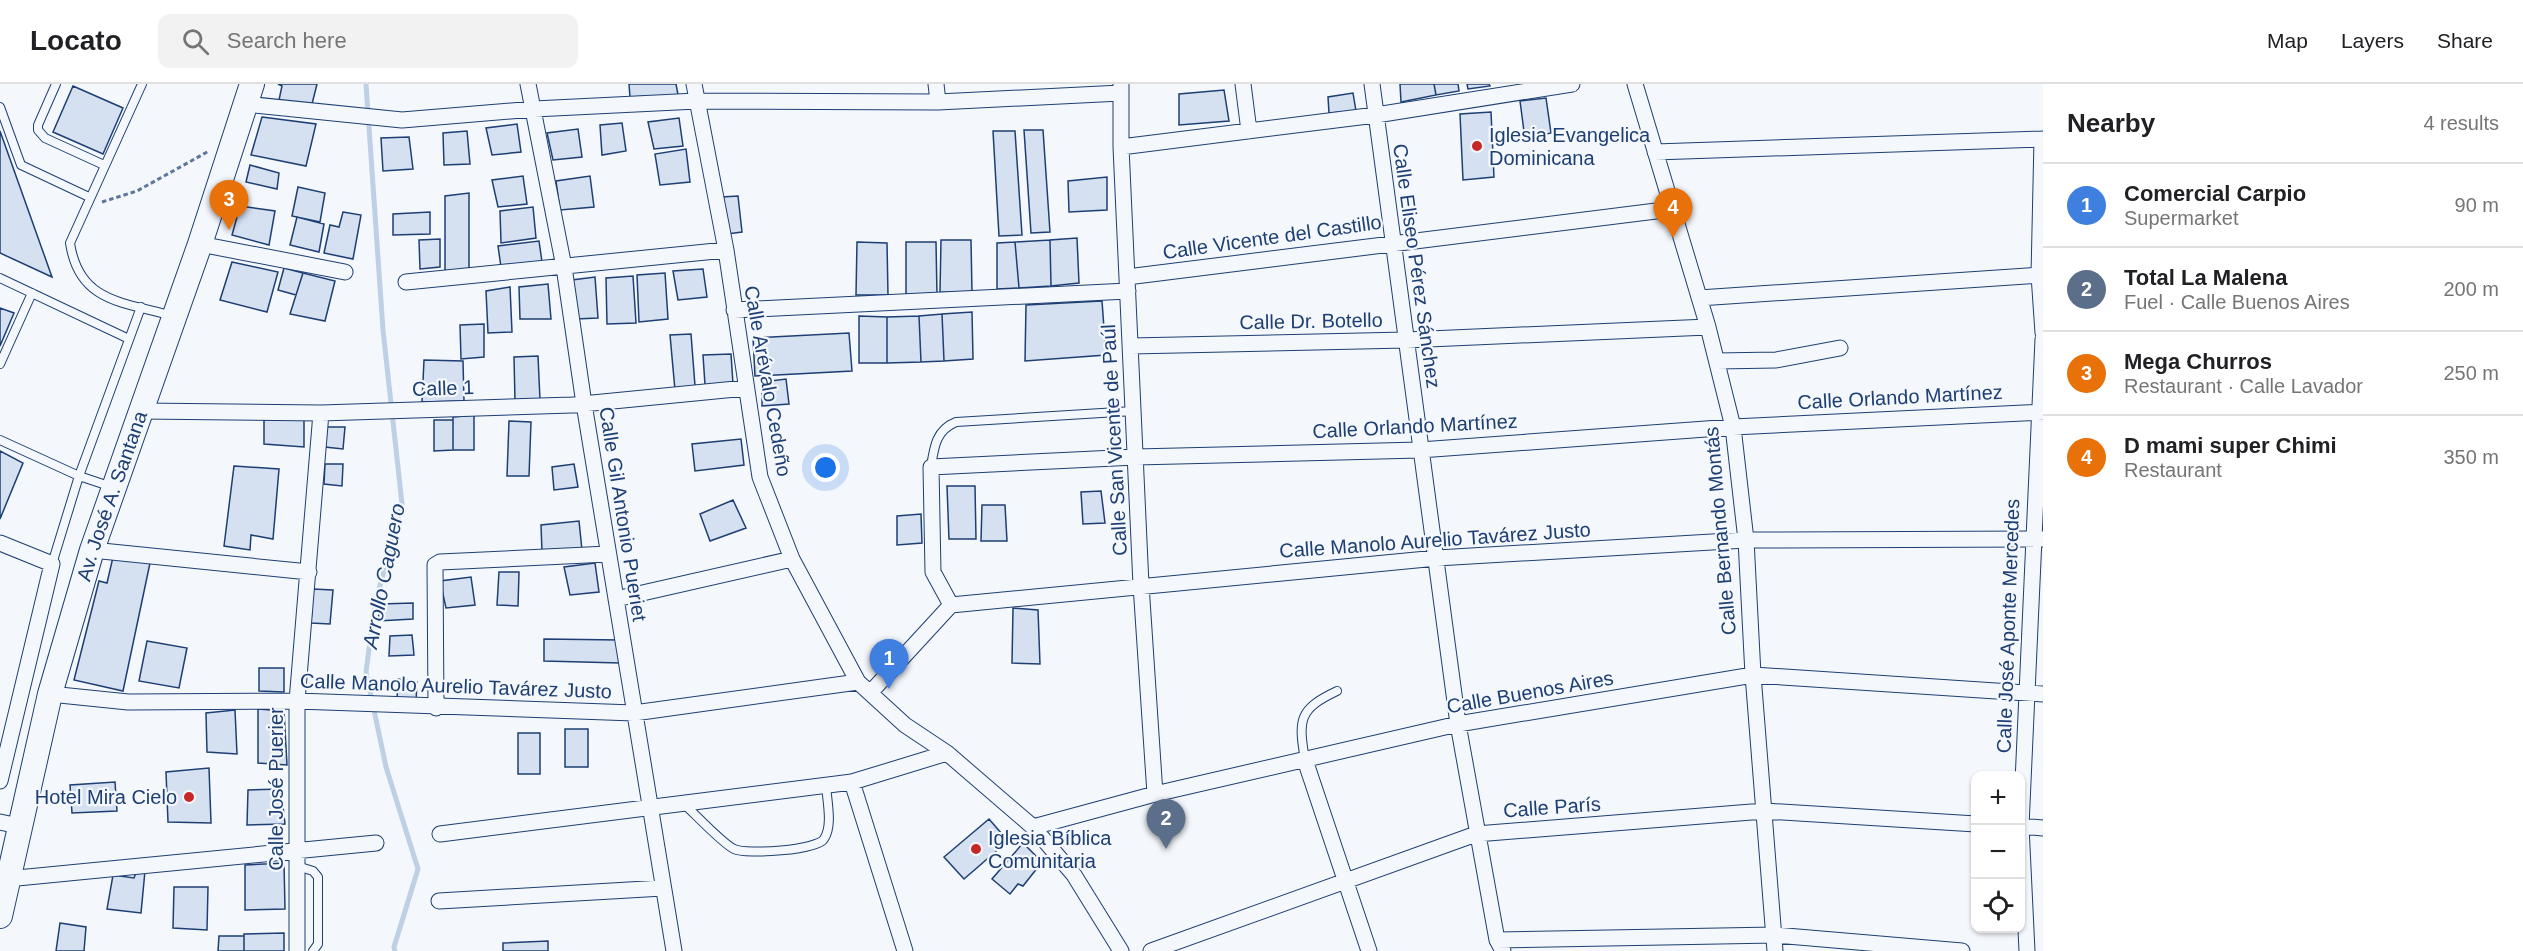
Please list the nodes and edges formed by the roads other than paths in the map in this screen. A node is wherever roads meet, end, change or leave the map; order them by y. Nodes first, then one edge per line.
1 (56, 84) edge
2 (142, 84) edge
3 (528, 84) edge
4 (694, 84) edge
5 (936, 84) edge
6 (1243, 84) edge
7 (1372, 84) edge
8 (1572, 84) edge
9 (1635, 84) edge
10 (1121, 89) edge
11 (1497, 90) edge
12 (249, 94) edge
13 (697, 101) junction
14 (938, 102) junction
15 (0, 107) edge
16 (534, 109) junction
17 (1376, 116) junction
18 (1249, 131) junction
19 (2043, 139) edge
20 (1121, 147) junction
21 (1655, 152) junction
22 (104, 165) junction
23 (87, 201) junction
24 (1672, 209) junction
25 (1391, 242) junction
26 (200, 244) junction
27 (726, 250) junction
28 (564, 267) junction
29 (345, 272) dead end
30 (2041, 275) edge
31 (0, 278) edge
32 (406, 282) dead end
33 (1128, 284) junction
34 (32, 293) junction
35 (1699, 298) junction
36 (141, 307) junction
37 (734, 310) junction
38 (174, 316) junction
39 (1708, 327) junction
40 (2043, 333) edge
41 (129, 339) junction
42 (2043, 339) edge
43 (1407, 340) junction
44 (1131, 346) junction
45 (1840, 348) dead end
46 (1717, 361) junction
47 (0, 364) edge
48 (746, 388) junction
49 (584, 404) junction
50 (141, 411) junction
51 (1134, 411) junction
52 (2041, 412) edge
53 (321, 413) junction
54 (1733, 427) junction
55 (0, 440) edge
56 (1420, 450) junction
57 (1136, 457) junction
58 (930, 467) junction
59 (79, 476) junction
60 (114, 488) junction
61 (2038, 539) edge
62 (1746, 540) junction
63 (0, 543) edge
64 (92, 550) junction
65 (608, 554) junction
66 (1437, 558) junction
67 (792, 559) junction
68 (52, 564) junction
69 (309, 572) junction
70 (1141, 585) junction
71 (615, 599) junction
72 (951, 605) junction
73 (1753, 675) junction
74 (858, 682) junction
75 (1337, 691) dead end
76 (2026, 692) junction
77 (870, 693) junction
78 (50, 694) junction
79 (2043, 694) edge
80 (297, 701) junction
81 (436, 708) junction
82 (634, 713) junction
83 (1458, 724) junction
84 (947, 753) junction
85 (1305, 760) junction
86 (0, 781) edge
87 (852, 782) junction
88 (826, 785) junction
89 (1155, 794) junction
90 (681, 802) junction
91 (650, 806) junction
92 (1764, 811) junction
93 (9, 824) edge
94 (1971, 824) edge
95 (2021, 825) edge
96 (2025, 826) edge
97 (1033, 827) junction
98 (2043, 828) edge
99 (440, 834) dead end
100 (1476, 834) junction
101 (376, 843) dead end
102 (297, 850) junction
103 (297, 866) junction
104 (7, 879) junction
105 (1346, 879) junction
106 (2024, 879) edge
107 (663, 888) junction
108 (439, 901) dead end
109 (0, 916) edge
110 (1775, 934) junction
111 (1500, 945) edge
112 (297, 951) edge
113 (313, 951) edge
114 (674, 951) edge
115 (905, 951) edge
116 (1121, 951) edge
117 (1151, 951) edge
118 (1370, 951) edge
119 (1775, 951) edge
120 (1962, 951) edge
121 (2027, 951) edge

1 - 22 lane
2 - 22 lane
3 - 16 street, Calle Gil Antonio Pueriet
4 - 13 street, Calle Arévalo Cedeño
5 - 14 street
6 - 18 street
7 - 17 street, Calle Eliseo Pérez Sánchez
8 - 11 street
9 - 21 street, Calle Bernando Montás
10 - 14 street
10 - 20 street, Calle San Vicente de Paúl
11 - 17 street
12 - 16 street
12 - 26 main road, Av. José A. Santana
13 - 14 street
13 - 16 street
13 - 27 street, Calle Arévalo Cedeño
15 - 23 lane
16 - 28 street, Calle Gil Antonio Pueriet
17 - 18 street
17 - 25 street, Calle Eliseo Pérez Sánchez
18 - 20 street
19 - 21 street
19 - 30 street
20 - 33 street, Calle San Vicente de Paúl
21 - 24 street, Calle Bernando Montás
22 - 23 lane
23 - 36 lane
24 - 25 street, Calle Vicente del Castillo
24 - 35 street, Calle Bernando Montás
25 - 33 street, Calle Vicente del Castillo
25 - 43 street, Calle Eliseo Pérez Sánchez
26 - 29 street
26 - 38 main road, Av. José A. Santana
27 - 28 street
27 - 37 street, Calle Arévalo Cedeño
28 - 32 street
28 - 49 street, Calle Gil Antonio Pueriet
30 - 35 street
30 - 40 street
31 - 34 lane
33 - 37 street, Calle Vicente del Castillo
33 - 44 street, Calle San Vicente de Paúl
34 - 41 lane
34 - 47 lane
35 - 39 street, Calle Bernando Montás
36 - 38 lane
36 - 41 lane
37 - 48 street, Calle Arévalo Cedeño
38 - 50 main road, Av. José A. Santana
39 - 43 street, Calle Dr. Botello
39 - 46 street, Calle Bernando Montás
41 - 59 lane
42 - 52 street, Calle José Aponte Mercedes
43 - 44 street, Calle Dr. Botello
43 - 56 street, Calle Eliseo Pérez Sánchez
44 - 51 street, Calle San Vicente de Paúl
45 - 46 street
46 - 54 street, Calle Bernando Montás
48 - 49 street, Calle 1
48 - 67 street, Calle Arévalo Cedeño
49 - 53 street, Calle 1
49 - 65 street, Calle Gil Antonio Pueriet
50 - 53 street, Calle 1
50 - 60 main road, Av. José A. Santana
51 - 57 street, Calle San Vicente de Paúl
51 - 58 lane
52 - 54 street, Calle Orlando Martínez
52 - 61 street, Calle José Aponte Mercedes
53 - 69 street, Calle José Puerier
54 - 56 street, Calle Orlando Martínez
54 - 62 street, Calle Bernando Montás
55 - 59 lane
56 - 57 street, Calle Orlando Martínez
56 - 66 street, Calle Eliseo Pérez Sánchez
57 - 58 street, Calle Orlando Martínez
57 - 70 street, Calle San Vicente de Paúl
58 - 72 street
59 - 60 lane
59 - 68 lane
60 - 64 main road, Av. José A. Santana
61 - 62 street, Calle Manolo Aurelio Tavárez Justo
61 - 76 street, Calle José Aponte Mercedes
62 - 66 street, Calle Manolo Aurelio Tavárez Justo
62 - 73 street, Calle Bernando Montás
63 - 68 street
64 - 69 street
64 - 78 main road, Av. José A. Santana
65 - 71 street, Calle Gil Antonio Pueriet
65 - 81 street
66 - 70 street, Calle Manolo Aurelio Tavárez Justo
66 - 83 street, Calle Eliseo Pérez Sánchez
67 - 71 street
67 - 74 street, Calle Arévalo Cedeño
68 - 86 street
69 - 80 street, Calle José Puerier
70 - 72 street, Calle Manolo Aurelio Tavárez Justo
70 - 89 street, Calle San Vicente de Paúl
71 - 82 street, Calle Gil Antonio Pueriet
72 - 77 street
73 - 76 street, Calle Buenos Aires
73 - 83 street, Calle Buenos Aires
73 - 92 street, Calle Bernando Montás
74 - 77 street, Calle Arévalo Cedeño
74 - 82 street, Calle Manolo Aurelio Tavárez Justo
75 - 85 lane
76 - 79 street, Calle Buenos Aires
76 - 95 street, Calle José Aponte Mercedes
77 - 84 street, Calle Arévalo Cedeño
78 - 80 street, Calle Manolo Aurelio Tavárez Justo
78 - 93 main road, Av. José A. Santana
80 - 81 street, Calle Manolo Aurelio Tavárez Justo
80 - 102 street, Calle José Puerier
81 - 82 street, Calle Manolo Aurelio Tavárez Justo
82 - 91 street, Calle Gil Antonio Pueriet
83 - 85 street, Calle Buenos Aires
83 - 100 street, Calle Eliseo Pérez Sánchez
84 - 87 street
84 - 97 street, Calle Arévalo Cedeño
85 - 89 street, Calle Buenos Aires
85 - 105 street
87 - 88 street
87 - 115 street
88 - 90 street
88 - 90 lane
89 - 97 street, Calle Buenos Aires
90 - 91 street
91 - 99 street
91 - 107 street, Calle Gil Antonio Pueriet
92 - 94 street, Calle París
92 - 100 street, Calle París
92 - 110 street, Calle Bernando Montás
93 - 104 main road, Av. José A. Santana
96 - 98 street
97 - 116 street, Calle Arévalo Cedeño
100 - 105 street, Calle París
100 - 111 street, Calle Eliseo Pérez Sánchez
101 - 102 street
102 - 103 street, Calle José Puerier
102 - 104 street
103 - 112 street, Calle José Puerier
103 - 113 lane
104 - 109 main road, Av. José A. Santana
105 - 117 street, Calle París
105 - 118 street
106 - 121 street, Calle José Aponte Mercedes
107 - 108 street
107 - 114 street, Calle Gil Antonio Pueriet
110 - 111 street
110 - 119 street, Calle Bernando Montás
110 - 120 street

